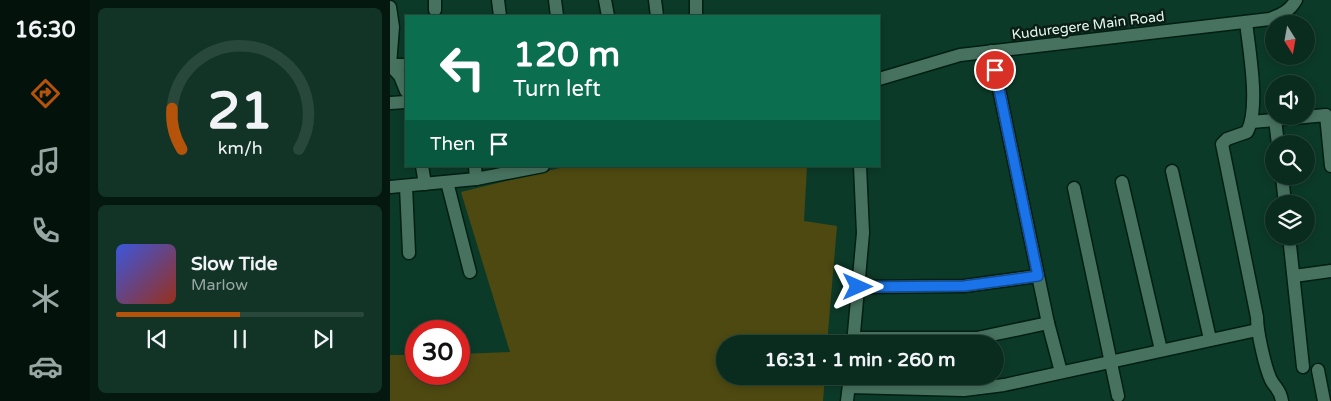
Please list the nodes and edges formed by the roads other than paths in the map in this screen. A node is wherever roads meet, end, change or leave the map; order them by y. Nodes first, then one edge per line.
1 (498, 0) edge
2 (555, 0) edge
3 (605, 0) edge
4 (656, 0) edge
5 (696, 0) edge
6 (1296, 0) edge
7 (390, 7) edge
8 (500, 15) edge
9 (557, 15) edge
10 (608, 15) edge
11 (657, 15) edge
12 (696, 15) edge
13 (1246, 22) junction
14 (991, 51) junction
15 (390, 65) edge
16 (405, 65) edge
17 (880, 79) edge
18 (405, 88) edge
19 (405, 102) edge
20 (390, 103) edge
21 (1315, 116) edge
22 (1265, 121) edge
23 (1252, 122) junction
24 (1329, 130) edge
25 (1331, 166) edge
26 (422, 167) edge
27 (860, 167) edge
28 (528, 168) edge
29 (1172, 171) dead end
30 (476, 172) edge
31 (447, 182) junction
32 (1122, 182) dead end
33 (425, 184) junction
34 (406, 186) junction
35 (390, 187) edge
36 (1074, 188) dead end
37 (1290, 245) edge
38 (409, 254) dead end
39 (1331, 271) edge
40 (470, 272) dead end
41 (1038, 276) junction
42 (1294, 276) junction
43 (858, 287) junction
44 (1048, 323) junction
45 (1257, 330) junction
46 (854, 335) edge
47 (991, 335) edge
48 (1210, 339) junction
49 (1161, 350) junction
50 (1111, 361) junction
51 (1303, 367) dead end
52 (1318, 370) dead end
53 (1061, 372) junction
54 (849, 385) edge
55 (892, 385) edge
56 (1004, 385) edge
57 (1004, 385) edge
58 (1118, 396) dead end
59 (847, 401) edge
60 (1282, 401) edge
61 (1324, 401) edge

1 - 8 street
2 - 9 street
3 - 10 street
4 - 11 street
5 - 12 street
6 - 13 street, Kuduregere Main Road
7 - 15 street
13 - 14 street, Kuduregere Main Road
13 - 23 street
14 - 17 street, Kuduregere Main Road
14 - 41 street
15 - 16 street
15 - 18 street
19 - 20 street
21 - 24 street
22 - 23 street
23 - 45 street
24 - 25 street
26 - 33 street
27 - 43 street
28 - 30 street
29 - 48 street
30 - 31 street
31 - 33 street
31 - 40 street
32 - 49 street
33 - 34 street
34 - 35 street
34 - 38 street
36 - 50 street
37 - 42 street
39 - 42 street
41 - 43 street
41 - 44 street
42 - 51 street
43 - 46 street
44 - 47 street
44 - 53 street
45 - 48 street
45 - 60 street
48 - 49 street
49 - 50 street
50 - 53 street
50 - 58 street
52 - 61 street
53 - 56 street
54 - 59 street
55 - 57 street

